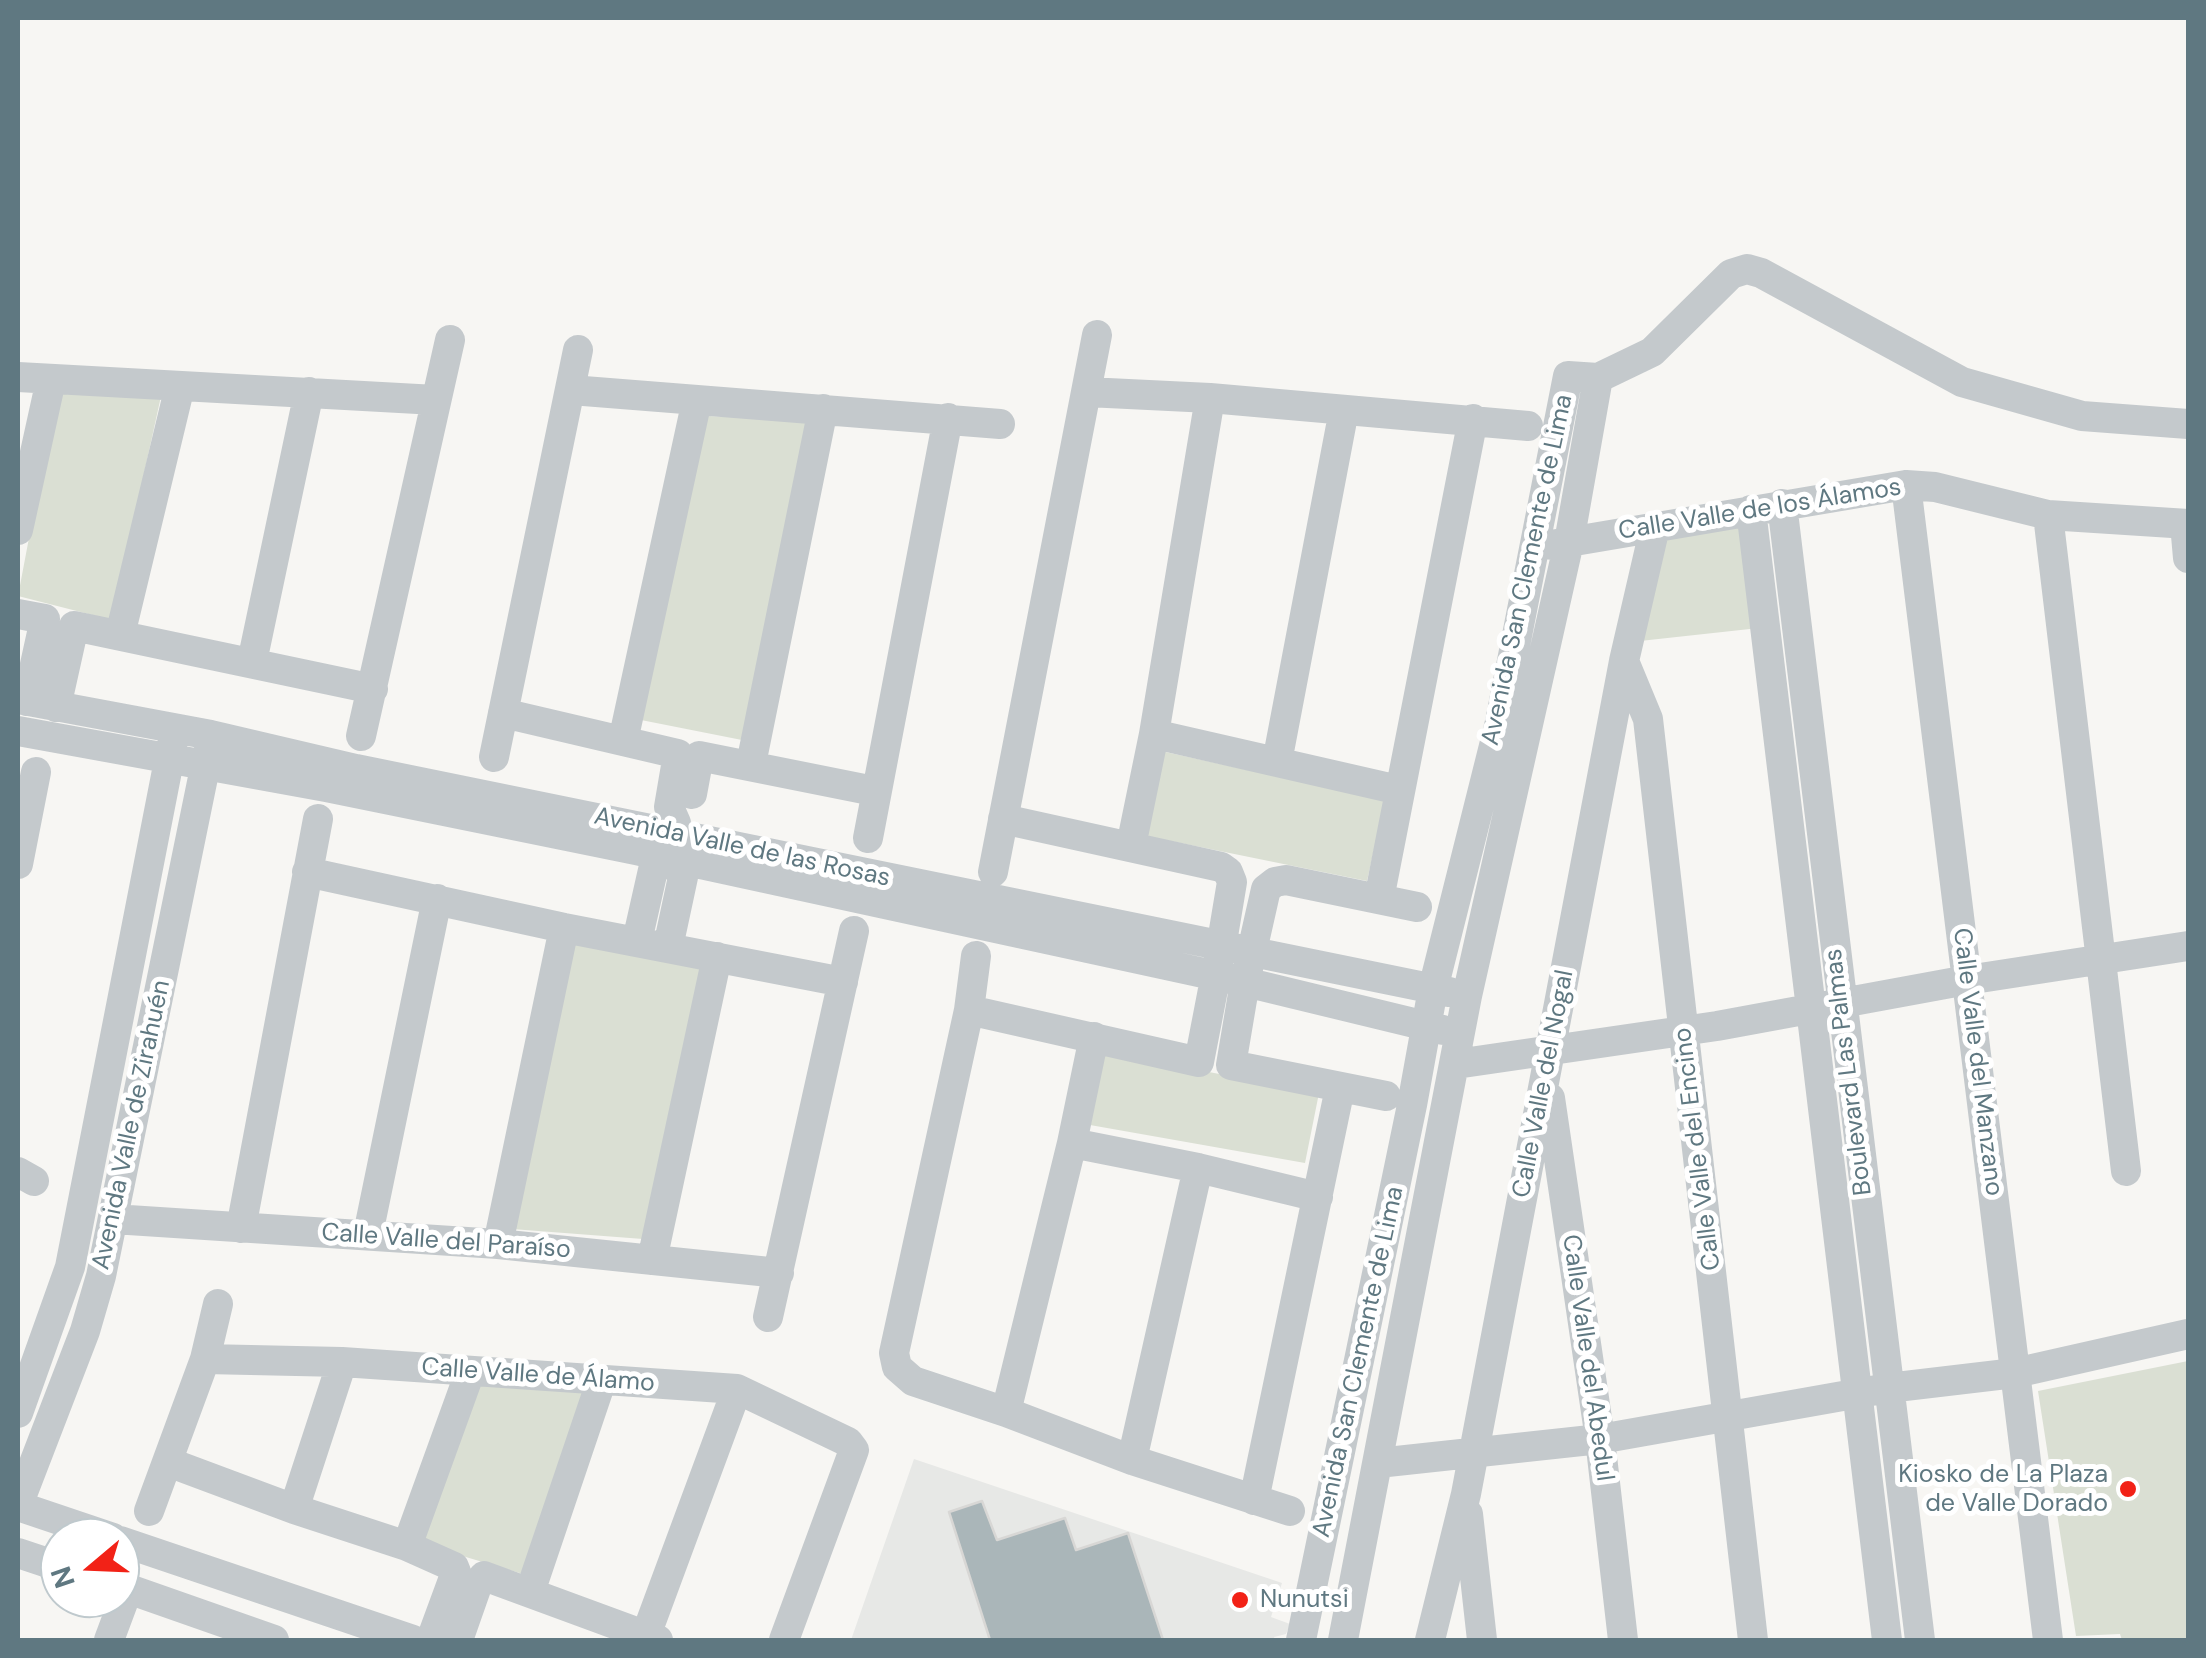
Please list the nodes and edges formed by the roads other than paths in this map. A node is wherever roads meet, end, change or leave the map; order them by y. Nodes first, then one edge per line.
1 (1097, 335) dead end
2 (450, 340) dead end
3 (578, 350) dead end
4 (18, 377) edge
5 (1598, 378) junction
6 (51, 380) junction
7 (180, 386) junction
8 (572, 390) junction
9 (309, 392) junction
10 (1087, 392) junction
11 (1210, 398) junction
12 (436, 400) junction
13 (697, 400) junction
14 (823, 408) junction
15 (1344, 410) junction
16 (948, 418) junction
17 (1473, 419) junction
18 (1000, 424) dead end
19 (2188, 424) edge
20 (1528, 426) dead end
21 (1906, 484) junction
22 (1782, 504) junction
23 (1752, 510) junction
24 (2048, 515) junction
25 (2186, 524) edge
26 (1655, 527) junction
27 (18, 530) edge
28 (1569, 542) junction
29 (1535, 547) junction
30 (2188, 558) edge
31 (45, 620) edge
32 (120, 635) junction
33 (1624, 661) junction
34 (252, 662) junction
35 (373, 689) junction
36 (34, 702) edge
37 (503, 713) junction
38 (175, 730) junction
39 (18, 731) edge
40 (1154, 734) junction
41 (211, 735) junction
42 (362, 736) dead end
43 (623, 741) junction
44 (689, 755) junction
45 (494, 756) dead end
46 (170, 760) junction
47 (1277, 762) junction
48 (751, 764) junction
49 (205, 766) junction
50 (36, 772) dead end
51 (1399, 790) junction
52 (874, 791) junction
53 (23, 816) edge
54 (1003, 819) junction
55 (318, 820) dead end
56 (674, 838) junction
57 (868, 838) dead end
58 (1131, 846) junction
59 (18, 864) edge
60 (307, 872) junction
61 (992, 872) dead end
62 (1380, 898) junction
63 (437, 899) junction
64 (1417, 907) dead end
65 (564, 928) junction
66 (854, 931) dead end
67 (637, 941) junction
68 (2188, 946) edge
69 (668, 947) junction
70 (976, 956) dead end
71 (717, 957) junction
72 (2102, 960) junction
73 (1233, 965) junction
74 (1967, 980) junction
75 (843, 982) junction
76 (1433, 989) junction
77 (1467, 996) junction
78 (1827, 1005) junction
79 (968, 1010) junction
80 (1426, 1025) junction
81 (1685, 1031) junction
82 (1094, 1038) junction
83 (1458, 1049) junction
84 (1549, 1063) junction
85 (1340, 1088) junction
86 (1386, 1096) dead end
87 (1072, 1144) junction
88 (1198, 1168) junction
89 (2126, 1171) dead end
90 (1318, 1197) junction
91 (113, 1218) junction
92 (241, 1228) junction
93 (368, 1234) junction
94 (498, 1244) junction
95 (652, 1260) junction
96 (779, 1273) junction
97 (218, 1304) dead end
98 (768, 1317) dead end
99 (2188, 1334) edge
100 (206, 1359) junction
101 (342, 1362) junction
102 (470, 1372) junction
103 (2015, 1373) junction
104 (601, 1382) junction
105 (1888, 1388) junction
106 (737, 1389) junction
107 (1858, 1395) junction
108 (1006, 1412) junction
109 (18, 1413) edge
110 (1730, 1415) junction
111 (1600, 1439) junction
112 (1472, 1454) junction
113 (1132, 1460) junction
114 (168, 1462) junction
115 (1378, 1463) junction
116 (1466, 1494) junction
117 (1254, 1500) junction
118 (18, 1505) edge
119 (294, 1509) junction
120 (1290, 1511) dead end
121 (149, 1512) dead end
122 (55, 1518) edge
123 (407, 1546) junction
124 (140, 1547) edge
125 (530, 1592) junction
126 (140, 1594) edge
127 (258, 1638) edge
128 (652, 1638) edge
129 (413, 1640) edge
130 (431, 1640) edge
131 (458, 1640) edge
132 (784, 1640) edge
133 (1301, 1640) edge
134 (1343, 1640) edge
135 (1430, 1640) edge
136 (1482, 1640) edge
137 (1623, 1640) edge
138 (1753, 1640) edge
139 (1887, 1640) edge
140 (1920, 1640) edge
141 (2048, 1640) edge

1 - 10 street
2 - 12 street
3 - 8 street
4 - 6 street
5 - 19 street
5 - 28 street, Avenida San Clemente de Lima
5 - 29 street, Avenida San Clemente de Lima
6 - 7 street
6 - 27 street
7 - 9 street
7 - 32 street
8 - 13 street
8 - 37 street
9 - 12 street
9 - 34 street
10 - 11 street
10 - 54 street
11 - 15 street
11 - 40 street
12 - 35 street
13 - 14 street
13 - 43 street
14 - 16 street
14 - 48 street
15 - 17 street
15 - 47 street
16 - 18 street
16 - 52 street
17 - 20 street
17 - 51 street
21 - 22 street, Calle Valle de los Álamos
21 - 24 street, Calle Valle de los Álamos
21 - 74 street, Calle Valle del Manzano
22 - 23 street, Calle Valle de los Álamos
22 - 78 street, Boulevard Las Palmas
23 - 26 street, Calle Valle de los Álamos
23 - 78 street, Boulevard Las Palmas
24 - 25 street, Calle Valle de los Álamos
24 - 72 street
25 - 30 street
26 - 28 street, Calle Valle de los Álamos
26 - 33 street, Calle Valle del Nogal
28 - 29 street, Calle Valle de los Álamos
28 - 77 street, Avenida San Clemente de Lima
29 - 76 street, Avenida San Clemente de Lima
31 - 32 street
31 - 36 street
32 - 34 street
33 - 81 street, Calle Valle del Encino
33 - 84 street, Calle Valle del Nogal
34 - 35 street
35 - 42 street
36 - 38 street, Avenida Valle de las Rosas
37 - 43 street
37 - 45 street
38 - 41 street, Avenida Valle de las Rosas
38 - 46 street, Avenida Valle de Zirahuén
39 - 46 street, Avenida Valle de las Rosas
40 - 47 street
40 - 58 street
41 - 49 street, Avenida Valle de Zirahuén
41 - 56 street, Avenida Valle de las Rosas
43 - 44 street
44 - 48 street
44 - 56 street
46 - 49 street, Avenida Valle de las Rosas
46 - 109 street, Avenida Valle de Zirahuén
47 - 51 street
48 - 52 street
49 - 56 street, Avenida Valle de las Rosas
49 - 91 street, Avenida Valle de Zirahuén
50 - 53 street
51 - 62 street
52 - 57 street
53 - 59 street
54 - 58 street
54 - 61 street
55 - 60 street
56 - 67 street
56 - 69 street
56 - 73 street, Avenida Valle de las Rosas
58 - 73 street
60 - 63 street
60 - 92 street
62 - 64 street
62 - 73 street
63 - 65 street
63 - 93 street
65 - 67 street
65 - 94 street
66 - 75 street
67 - 69 street
68 - 72 street
69 - 71 street
70 - 79 street
71 - 75 street
71 - 95 street
72 - 74 street
72 - 89 street
73 - 76 street, Avenida Valle de las Rosas
73 - 80 street, Avenida Valle de las Rosas
73 - 82 street
73 - 85 street
74 - 78 street
74 - 103 street, Calle Valle del Manzano
75 - 96 street
76 - 77 street, Avenida Valle de las Rosas
76 - 80 street, Avenida San Clemente de Lima
77 - 83 street, Avenida San Clemente de Lima
78 - 81 street
78 - 105 street, Boulevard Las Palmas
78 - 107 street, Boulevard Las Palmas
79 - 82 street
79 - 108 street
80 - 83 street, Avenida Valle de las Rosas
80 - 133 street, Avenida San Clemente de Lima
81 - 84 street
81 - 110 street, Calle Valle del Encino
82 - 87 street
83 - 84 street
83 - 115 street, Avenida San Clemente de Lima
84 - 111 street, Calle Valle del Abedul
84 - 112 street, Calle Valle del Nogal
85 - 86 street
85 - 90 street
87 - 88 street
87 - 108 street
88 - 90 street
88 - 113 street
90 - 117 street
91 - 92 street, Calle Valle del Paraíso
91 - 118 street, Avenida Valle de Zirahuén
92 - 93 street, Calle Valle del Paraíso
93 - 94 street, Calle Valle del Paraíso
94 - 95 street, Calle Valle del Paraíso
95 - 96 street, Calle Valle del Paraíso
96 - 98 street
97 - 100 street
99 - 103 street
100 - 101 street, Calle Valle de Álamo
100 - 114 street
101 - 102 street, Calle Valle de Álamo
101 - 119 street
102 - 104 street, Calle Valle de Álamo
102 - 123 street
103 - 105 street
103 - 141 street, Calle Valle del Manzano
104 - 106 street, Calle Valle de Álamo
104 - 125 street
105 - 107 street
105 - 140 street, Boulevard Las Palmas
106 - 128 street
106 - 132 street, Calle Valle de Álamo
107 - 110 street
107 - 139 street, Boulevard Las Palmas
108 - 113 street
110 - 111 street
110 - 138 street, Calle Valle del Encino
111 - 112 street
111 - 137 street, Calle Valle del Abedul
112 - 115 street
112 - 116 street, Calle Valle del Nogal
113 - 117 street
114 - 119 street
114 - 121 street
115 - 134 street, Avenida San Clemente de Lima
116 - 135 street, Calle Valle del Nogal
116 - 136 street
117 - 120 street
118 - 122 street
119 - 123 street
123 - 130 street
124 - 129 street
125 - 128 street
125 - 131 street
126 - 127 street

